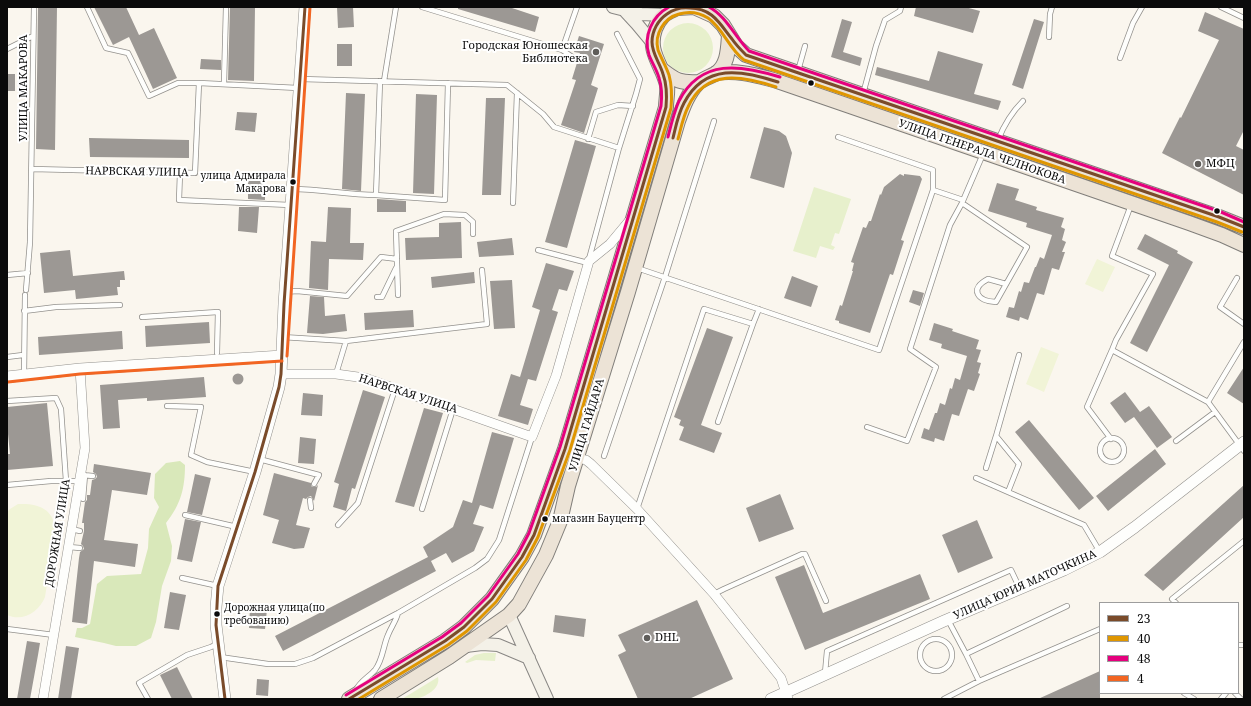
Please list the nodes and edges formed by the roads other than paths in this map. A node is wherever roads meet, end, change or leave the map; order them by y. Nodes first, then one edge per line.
1 (34, 7) edge
2 (87, 7) edge
3 (226, 7) edge
4 (305, 7) edge
5 (396, 7) edge
6 (422, 7) edge
7 (577, 7) edge
8 (679, 7) edge
9 (901, 7) edge
10 (1052, 7) edge
11 (1142, 7) edge
12 (1221, 7) edge
13 (619, 9) edge
14 (714, 11) edge
15 (664, 15) junction
16 (1244, 18) edge
17 (617, 34) dead end
18 (728, 35) junction
19 (33, 36) junction
20 (1049, 37) dead end
21 (652, 42) junction
22 (805, 46) dead end
23 (7, 49) edge
24 (562, 50) junction
25 (574, 58) dead end
26 (1120, 58) dead end
27 (661, 69) junction
28 (797, 72) junction
29 (716, 73) junction
30 (382, 81) junction
31 (699, 82) junction
32 (199, 83) junction
33 (300, 83) junction
34 (448, 83) junction
35 (224, 84) junction
36 (517, 93) junction
37 (863, 95) junction
38 (1022, 101) dead end
39 (633, 106) junction
40 (714, 121) dead end
41 (838, 137) dead end
42 (588, 138) junction
43 (998, 142) junction
44 (619, 148) junction
45 (984, 153) junction
46 (32, 169) junction
47 (180, 173) junction
48 (1134, 188) junction
49 (293, 189) junction
50 (933, 190) junction
51 (376, 195) junction
52 (962, 201) junction
53 (1127, 202) junction
54 (512, 203) dead end
55 (292, 205) junction
56 (634, 215) junction
57 (1244, 227) edge
58 (473, 234) dead end
59 (1244, 245) edge
60 (538, 250) dead end
61 (397, 259) junction
62 (588, 262) junction
63 (397, 267) junction
64 (636, 267) junction
65 (482, 270) dead end
66 (28, 273) junction
67 (7, 275) edge
68 (665, 277) junction
69 (1237, 278) dead end
70 (1006, 284) junction
71 (286, 292) junction
72 (398, 295) dead end
73 (377, 297) dead end
74 (120, 305) dead end
75 (759, 309) junction
76 (24, 311) junction
77 (142, 317) dead end
78 (753, 324) junction
79 (1244, 324) edge
80 (282, 337) junction
81 (346, 340) junction
82 (1244, 342) edge
83 (1112, 350) junction
84 (217, 353) dead end
85 (23, 355) junction
86 (1019, 355) dead end
87 (282, 356) junction
88 (7, 357) edge
89 (80, 369) junction
90 (281, 374) junction
91 (336, 374) junction
92 (24, 375) junction
93 (7, 377) edge
94 (395, 388) junction
95 (7, 400) edge
96 (1208, 402) junction
97 (167, 406) dead end
98 (453, 409) junction
99 (1215, 412) junction
100 (718, 422) dead end
101 (867, 426) dead end
102 (996, 436) junction
103 (532, 437) junction
104 (1111, 439) junction
105 (1176, 441) dead end
106 (1242, 446) edge
107 (604, 456) dead end
108 (578, 458) junction
109 (258, 459) junction
110 (986, 468) dead end
111 (255, 472) junction
112 (93, 476) dead end
113 (81, 477) junction
114 (976, 478) dead end
115 (66, 481) junction
116 (314, 484) dead end
117 (7, 485) edge
118 (1008, 492) junction
119 (83, 498) dead end
120 (310, 500) dead end
121 (311, 508) dead end
122 (422, 509) dead end
123 (637, 509) junction
124 (184, 515) dead end
125 (338, 525) dead end
126 (237, 527) junction
127 (71, 529) junction
128 (80, 531) dead end
129 (1244, 541) edge
130 (68, 546) junction
131 (80, 548) dead end
132 (1100, 552) junction
133 (182, 578) dead end
134 (218, 586) junction
135 (1020, 589) junction
136 (714, 594) junction
137 (492, 599) junction
138 (826, 601) dead end
139 (1175, 602) edge
140 (1067, 606) dead end
141 (398, 613) junction
142 (509, 615) junction
143 (948, 620) junction
144 (1099, 628) edge
145 (7, 629) edge
146 (922, 632) junction
147 (54, 635) junction
148 (927, 642) junction
149 (219, 643) junction
150 (466, 646) junction
151 (966, 654) junction
152 (220, 657) junction
153 (529, 658) junction
154 (825, 675) junction
155 (979, 680) junction
156 (787, 696) edge
157 (350, 698) edge
158 (43, 699) edge
159 (148, 699) edge
160 (225, 699) edge
161 (380, 699) edge
162 (547, 699) edge
163 (771, 699) edge
164 (944, 699) edge

1 - 19 lane, УЛИЦА МАКАРОВА
2 - 32 lane
3 - 35 lane
4 - 33 street
5 - 30 lane
6 - 24 lane
7 - 24 lane
8 - 14 main road
8 - 15 main road
9 - 37 lane
10 - 20 lane
11 - 26 lane
12 - 16 lane
13 - 15 main road
13 - 21 main road
14 - 18 main road
15 - 21 main road
17 - 39 lane
18 - 28 main road, УЛИЦА ГЕНЕРАЛА ЧЕЛНОКОВА
18 - 29 main road, УЛИЦА ГАЙДАРА
19 - 23 lane
19 - 46 lane, УЛИЦА МАКАРОВА
21 - 27 main road, УЛИЦА ГАЙДАРА
22 - 28 lane
24 - 25 lane
27 - 31 main road
27 - 56 main road, УЛИЦА ГАЙДАРА
28 - 37 main road, УЛИЦА ГЕНЕРАЛА ЧЕЛНОКОВА
29 - 31 main road, УЛИЦА ГАЙДАРА
29 - 45 main road, УЛИЦА ГЕНЕРАЛА ЧЕЛНОКОВА
30 - 33 lane
30 - 34 lane
30 - 51 lane
31 - 64 main road, УЛИЦА ГАЙДАРА
32 - 35 lane
32 - 47 lane, НАРВСКАЯ УЛИЦА
33 - 35 lane
33 - 49 street
34 - 36 lane
34 - 51 lane
36 - 42 lane
36 - 54 lane
37 - 43 main road, УЛИЦА ГЕНЕРАЛА ЧЕЛНОКОВА
38 - 43 lane
39 - 42 lane
39 - 44 lane
40 - 68 lane
41 - 50 lane
42 - 44 lane
43 - 48 main road, УЛИЦА ГЕНЕРАЛА ЧЕЛНОКОВА
44 - 62 lane
45 - 52 lane
45 - 53 main road, УЛИЦА ГЕНЕРАЛА ЧЕЛНОКОВА
46 - 47 lane, НАРВСКАЯ УЛИЦА
46 - 66 lane, УЛИЦА МАКАРОВА
47 - 55 lane
48 - 53 main road
48 - 57 main road, УЛИЦА ГЕНЕРАЛА ЧЕЛНОКОВА
49 - 51 lane
49 - 55 street
50 - 52 lane
50 - 75 lane
52 - 70 lane
52 - 101 lane
53 - 59 main road, УЛИЦА ГЕНЕРАЛА ЧЕЛНОКОВА
53 - 83 lane
55 - 71 street
56 - 62 street
56 - 137 main road, УЛИЦА ГАЙДАРА
58 - 61 lane
60 - 62 lane
61 - 63 lane
61 - 71 lane
62 - 103 street
63 - 72 lane
63 - 73 lane
64 - 68 lane
64 - 108 main road, УЛИЦА ГАЙДАРА
65 - 81 lane
66 - 67 lane
66 - 76 lane, УЛИЦА МАКАРОВА
68 - 75 lane
68 - 107 lane
69 - 79 lane
70 - 70 lane
71 - 80 street
74 - 76 lane
75 - 78 lane
76 - 85 lane, УЛИЦА МАКАРОВА
77 - 84 lane
78 - 100 lane
78 - 123 lane
80 - 81 lane
80 - 87 street
81 - 91 lane
82 - 96 lane
83 - 96 lane
83 - 104 lane
85 - 88 lane
85 - 92 lane, УЛИЦА МАКАРОВА
86 - 102 lane
87 - 89 street
87 - 90 street
89 - 92 street
89 - 113 street, ДОРОЖНАЯ УЛИЦА
90 - 91 street, НАРВСКАЯ УЛИЦА
90 - 109 street
91 - 94 street, НАРВСКАЯ УЛИЦА
92 - 93 street
94 - 98 street, НАРВСКАЯ УЛИЦА
94 - 125 lane
95 - 115 lane
96 - 99 lane
97 - 111 lane
98 - 103 street, НАРВСКАЯ УЛИЦА
98 - 122 lane
99 - 105 lane
99 - 106 lane
102 - 110 lane
102 - 118 lane
103 - 141 lane
104 - 104 lane
106 - 132 street, УЛИЦА ЮРИЯ МАТОЧКИНА
108 - 123 street
108 - 142 main road, УЛИЦА ГАЙДАРА
109 - 111 street
109 - 116 lane
111 - 126 street
112 - 113 lane
113 - 115 lane
113 - 119 lane
113 - 127 street, ДОРОЖНАЯ УЛИЦА
114 - 118 lane
115 - 117 lane
118 - 132 lane
120 - 121 lane
123 - 136 street
124 - 126 lane
126 - 134 street
127 - 128 lane
127 - 130 street, ДОРОЖНАЯ УЛИЦА
129 - 139 lane
130 - 131 lane
130 - 147 street, ДОРОЖНАЯ УЛИЦА
132 - 135 street, УЛИЦА ЮРИЯ МАТОЧКИНА
133 - 134 lane
134 - 149 street
135 - 143 street, УЛИЦА ЮРИЯ МАТОЧКИНА
135 - 154 lane
136 - 138 lane
136 - 156 street
137 - 142 main road
137 - 157 main road, УЛИЦА ГАЙДАРА
140 - 151 lane
141 - 152 lane
141 - 157 lane
142 - 150 main road, УЛИЦА ГАЙДАРА
142 - 153 main road
143 - 146 street, УЛИЦА ЮРИЯ МАТОЧКИНА
143 - 151 lane
144 - 155 lane
145 - 147 lane
146 - 148 lane
146 - 154 street, УЛИЦА ЮРИЯ МАТОЧКИНА
147 - 158 street, ДОРОЖНАЯ УЛИЦА
148 - 148 lane
149 - 152 street
149 - 159 lane
150 - 153 main road
150 - 161 main road, УЛИЦА ГАЙДАРА
151 - 155 lane
152 - 160 street
153 - 162 main road
154 - 156 street, УЛИЦА ЮРИЯ МАТОЧКИНА
155 - 164 lane
156 - 163 street, УЛИЦА ЮРИЯ МАТОЧКИНА

